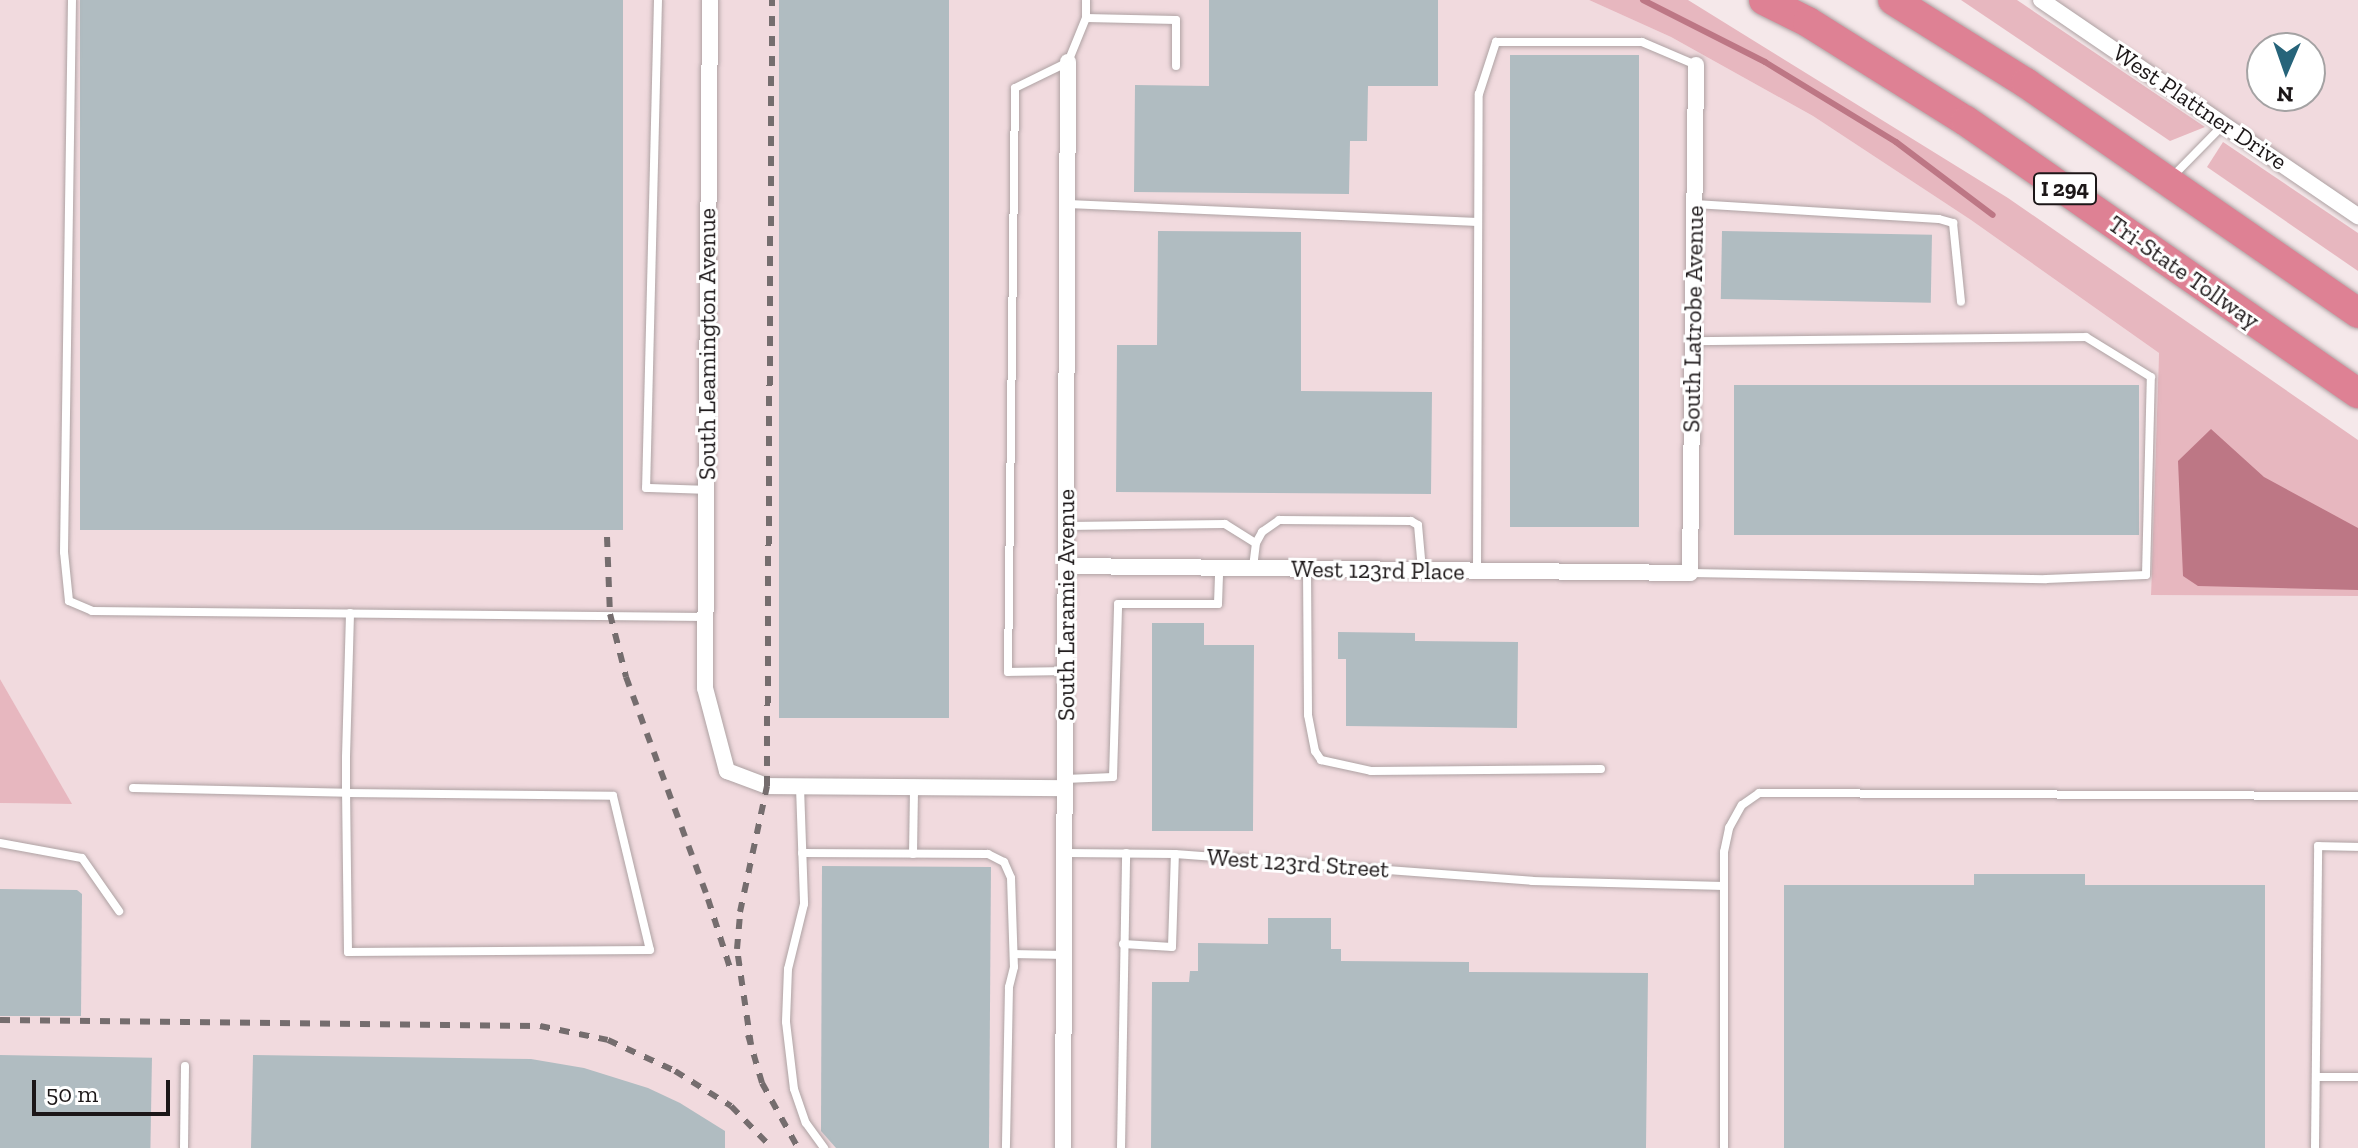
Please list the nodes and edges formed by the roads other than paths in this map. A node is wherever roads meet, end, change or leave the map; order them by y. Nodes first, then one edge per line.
1 (72, 0) edge
2 (658, 0) edge
3 (710, 0) edge
4 (1086, 0) edge
5 (1764, 0) edge
6 (1893, 0) edge
7 (2041, 0) edge
8 (1086, 18) junction
9 (1068, 62) junction
10 (1696, 65) joint
11 (1176, 66) dead end
12 (2224, 123) junction
13 (2167, 181) junction
14 (1067, 204) junction
15 (1694, 204) junction
16 (2358, 216) edge
17 (1478, 222) junction
18 (1961, 302) dead end
19 (2358, 313) edge
20 (1692, 341) junction
21 (2358, 393) edge
22 (706, 490) junction
23 (1066, 526) junction
24 (1256, 543) junction
25 (1066, 566) junction
26 (1219, 568) junction
27 (1253, 568) junction
28 (1307, 569) junction
29 (1422, 570) junction
30 (1477, 571) junction
31 (1690, 573) junction
32 (350, 613) junction
33 (705, 617) junction
34 (1065, 671) junction
35 (1601, 769) dead end
36 (1065, 784) junction
37 (800, 787) junction
38 (914, 787) junction
39 (133, 788) dead end
40 (346, 793) junction
41 (2358, 796) edge
42 (0, 843) edge
43 (2358, 847) edge
44 (802, 853) junction
45 (1064, 853) junction
46 (1126, 853) junction
47 (913, 854) junction
48 (1175, 854) junction
49 (1724, 886) junction
50 (119, 911) dead end
51 (1123, 944) junction
52 (1014, 954) junction
53 (1064, 955) junction
54 (185, 1066) dead end
55 (2316, 1077) junction
56 (2358, 1077) edge
57 (184, 1148) edge
58 (824, 1148) edge
59 (1006, 1148) edge
60 (1063, 1148) edge
61 (1121, 1148) edge
62 (1724, 1148) edge
63 (2315, 1148) edge

1 - 32 lane
2 - 22 lane
3 - 22 street, South Leamington Avenue
4 - 8 lane
5 - 21 highway, Tri-State Tollway / I 294
6 - 13 highway, I 294
7 - 12 street, West Plattner Drive
8 - 9 lane
8 - 11 lane
9 - 14 street, South Laramie Avenue
9 - 34 lane
10 - 15 street, South Latrobe Avenue
10 - 17 lane
12 - 13 lane
12 - 16 street, West Plattner Drive
13 - 19 highway, I 294
14 - 17 lane
14 - 23 street, South Laramie Avenue
15 - 18 lane
15 - 20 street, South Latrobe Avenue
17 - 30 lane
20 - 31 street, South Latrobe Avenue
20 - 31 lane
22 - 33 street, South Leamington Avenue
23 - 24 lane
23 - 25 street, South Laramie Avenue
24 - 27 lane
24 - 29 lane
25 - 26 street, West 123rd Place
25 - 34 street, South Laramie Avenue
26 - 27 street, West 123rd Place
26 - 36 lane
27 - 28 street, West 123rd Place
28 - 29 street, West 123rd Place
28 - 35 lane
29 - 30 street, West 123rd Place
30 - 31 street, West 123rd Place
32 - 33 lane
32 - 40 lane
33 - 37 street, South Leamington Avenue
34 - 36 street, South Laramie Avenue
36 - 38 street
36 - 45 street, South Laramie Avenue
37 - 38 street
37 - 44 lane
38 - 47 lane
39 - 40 lane
40 - 40 lane
41 - 49 lane
42 - 50 lane
43 - 55 lane
44 - 47 lane
44 - 58 lane
45 - 46 lane, West 123rd Street
45 - 53 street, South Laramie Avenue
46 - 48 lane, West 123rd Street
46 - 51 lane
47 - 52 lane
48 - 49 lane, West 123rd Street
48 - 51 lane
49 - 62 lane
51 - 61 lane
52 - 53 lane
52 - 59 lane
53 - 60 street, South Laramie Avenue
54 - 57 lane
55 - 56 lane
55 - 63 lane

